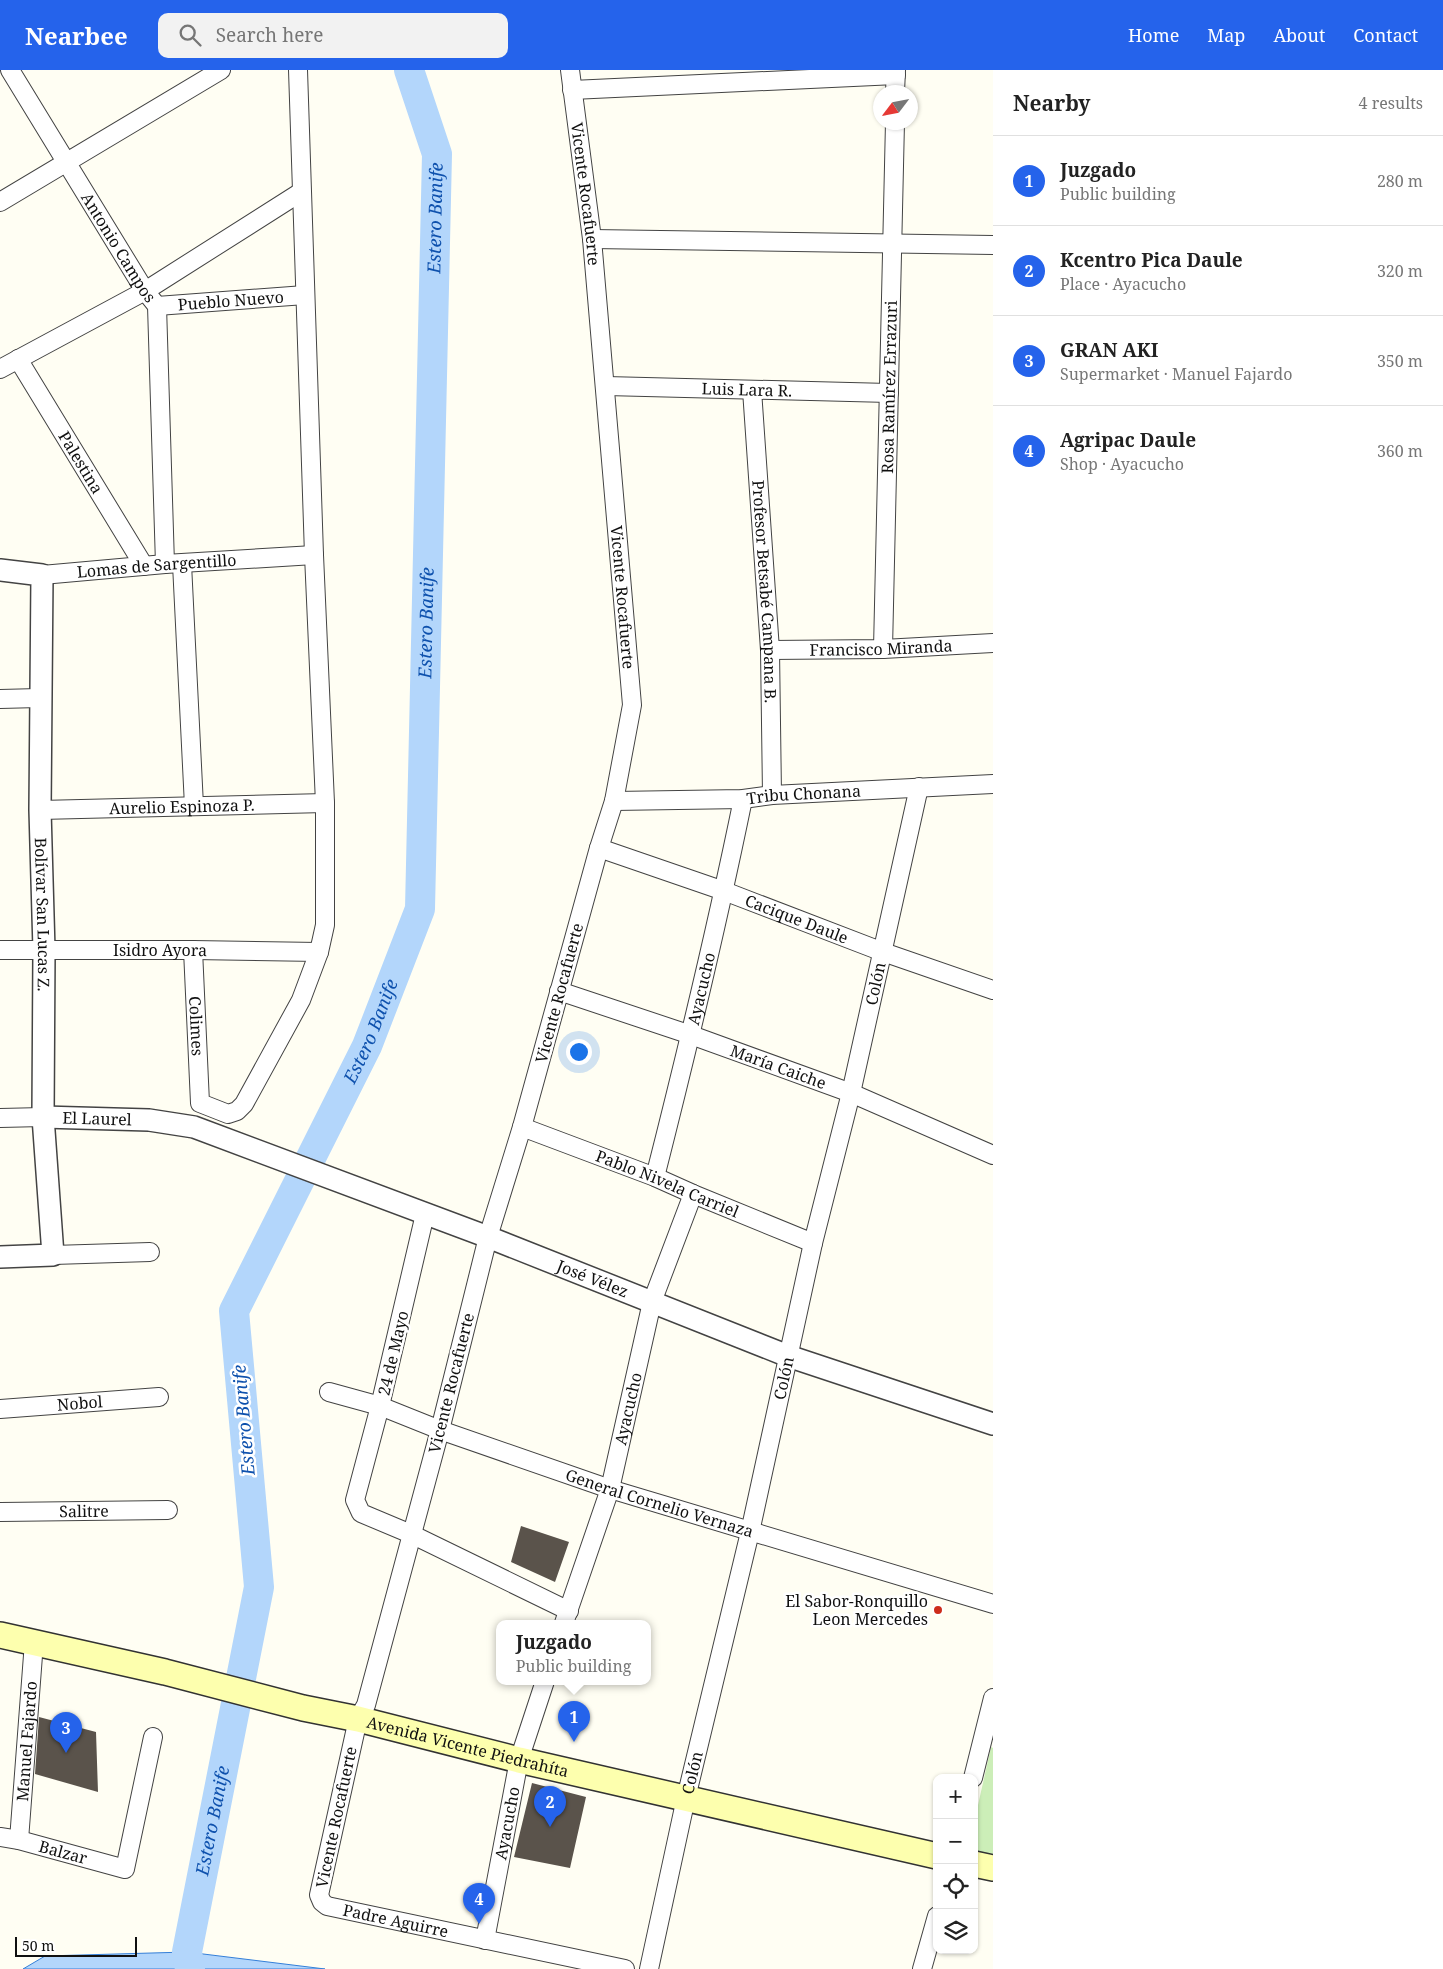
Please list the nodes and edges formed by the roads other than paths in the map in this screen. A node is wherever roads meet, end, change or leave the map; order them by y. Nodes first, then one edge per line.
1 (10, 70) edge
2 (221, 70) edge
3 (298, 70) edge
4 (570, 70) edge
5 (896, 72) edge
6 (725, 77) edge
7 (895, 85) edge
8 (572, 90) junction
9 (895, 130) edge
10 (66, 163) junction
11 (302, 192) junction
12 (0, 202) edge
13 (592, 239) junction
14 (894, 243) junction
15 (993, 245) edge
16 (145, 291) junction
17 (305, 296) junction
18 (157, 306) junction
19 (18, 359) junction
20 (0, 369) edge
21 (606, 386) junction
22 (752, 390) junction
23 (889, 393) junction
24 (314, 555) junction
25 (165, 564) junction
26 (182, 564) junction
27 (144, 566) junction
28 (0, 570) edge
29 (42, 575) junction
30 (993, 643) edge
31 (770, 650) junction
32 (883, 650) junction
33 (0, 698) edge
34 (39, 698) junction
35 (993, 784) edge
36 (919, 787) junction
37 (772, 795) junction
38 (743, 799) junction
39 (614, 801) junction
40 (325, 803) junction
41 (194, 806) junction
42 (40, 810) junction
43 (599, 848) junction
44 (724, 891) junction
45 (0, 950) edge
46 (44, 950) junction
47 (193, 950) junction
48 (319, 952) junction
49 (883, 952) junction
50 (993, 990) edge
51 (559, 991) junction
52 (691, 1035) junction
53 (852, 1093) junction
54 (0, 1118) edge
55 (43, 1118) junction
56 (194, 1127) joint
57 (522, 1127) junction
58 (993, 1155) edge
59 (655, 1177) junction
60 (693, 1194) junction
61 (425, 1214) junction
62 (488, 1237) junction
63 (813, 1243) junction
64 (150, 1252) dead end
65 (53, 1255) junction
66 (0, 1257) edge
67 (652, 1302) junction
68 (788, 1356) junction
69 (329, 1392) dead end
70 (160, 1398) dead end
71 (380, 1406) junction
72 (0, 1408) edge
73 (993, 1424) edge
74 (440, 1430) junction
75 (610, 1489) junction
76 (168, 1510) dead end
77 (0, 1512) edge
78 (750, 1532) junction
79 (411, 1534) junction
80 (993, 1604) edge
81 (566, 1617) edge
82 (0, 1635) edge
83 (34, 1642) junction
84 (544, 1685) edge
85 (993, 1698) edge
86 (358, 1719) junction
87 (153, 1736) dead end
88 (519, 1760) junction
89 (974, 1774) edge
90 (686, 1798) junction
91 (0, 1837) edge
92 (19, 1840) junction
93 (933, 1855) edge
94 (978, 1865) edge
95 (993, 1868) edge
96 (319, 1895) joint
97 (933, 1930) edge
98 (485, 1940) junction
99 (625, 1969) edge
100 (649, 1969) edge
101 (922, 1969) edge

1 - 10 street, Antonio Campos
2 - 10 street
3 - 11 street
4 - 8 street, Vicente Rocafuerte
5 - 6 street
5 - 7 street
6 - 8 street
8 - 13 street, Vicente Rocafuerte
9 - 14 street, Rosa Ramírez Errazuri
10 - 12 street
10 - 16 street, Antonio Campos
11 - 16 street
11 - 17 street
13 - 14 street
13 - 21 street, Vicente Rocafuerte
14 - 15 street
14 - 23 street, Rosa Ramírez Errazuri
16 - 18 street, Antonio Campos
16 - 19 street
17 - 18 street, Pueblo Nuevo
17 - 24 street
18 - 25 street, Antonio Campos
19 - 20 street
19 - 27 street, Palestina
21 - 22 street, Luis Lara R.
21 - 39 street, Vicente Rocafuerte
22 - 23 street, Luis Lara R.
22 - 31 street, Profesor Betsabé Campana B.
23 - 32 street, Rosa Ramírez Errazuri
24 - 26 street, Lomas de Sargentillo
24 - 40 street
25 - 26 street, Lomas de Sargentillo
25 - 27 street, Lomas de Sargentillo
26 - 41 street
27 - 29 street, Lomas de Sargentillo
28 - 29 street, Lomas de Sargentillo
29 - 34 street, Bolívar San Lucas Z.
30 - 32 street, Francisco Miranda
31 - 32 street, Francisco Miranda
31 - 37 street, Profesor Betsabé Campana B.
33 - 34 street
34 - 42 street, Bolívar San Lucas Z.
35 - 36 street, Tribu Chonana
36 - 37 street, Tribu Chonana
36 - 49 street, Colón
37 - 38 street, Tribu Chonana
38 - 39 street, Tribu Chonana
38 - 44 street, Ayacucho
39 - 43 street, Vicente Rocafuerte
40 - 41 street, Aurelio Espinoza P.
40 - 48 street
41 - 42 street, Aurelio Espinoza P.
42 - 46 street, Bolívar San Lucas Z.
43 - 44 street, Cacique Daule
43 - 51 street, Vicente Rocafuerte
44 - 49 street, Cacique Daule
44 - 52 street, Ayacucho
45 - 46 street, Isidro Ayora
46 - 47 street, Isidro Ayora
46 - 55 street, Bolívar San Lucas Z.
47 - 48 street, Isidro Ayora
47 - 48 street, Colimes
49 - 50 street, Cacique Daule
49 - 53 street, Colón
51 - 52 street, María Caiche
51 - 57 street, Vicente Rocafuerte
52 - 53 street, María Caiche
52 - 59 street, Ayacucho
53 - 58 street, María Caiche
53 - 63 street, Colón
54 - 55 street, El Laurel
55 - 56 street, El Laurel
55 - 65 street, Bolívar San Lucas Z.
56 - 61 street, José Vélez
57 - 59 street, Pablo Nivela Carriel
57 - 62 street, Vicente Rocafuerte
59 - 60 street, Pablo Nivela Carriel
60 - 63 street, Pablo Nivela Carriel
60 - 67 street, Ayacucho
61 - 62 street, José Vélez
61 - 71 street, 24 de Mayo
62 - 67 street, José Vélez
62 - 74 street, Vicente Rocafuerte
63 - 68 street, Colón
64 - 65 street
65 - 66 street
67 - 68 street, José Vélez
67 - 75 street, Ayacucho
68 - 73 street, José Vélez
68 - 78 street, Colón
69 - 71 street, General Cornelio Vernaza
70 - 72 street, Nobol
71 - 74 street, General Cornelio Vernaza
71 - 79 street, 24 de Mayo
74 - 75 street, General Cornelio Vernaza
74 - 79 street, Vicente Rocafuerte
75 - 78 street, General Cornelio Vernaza
75 - 81 street, Ayacucho
76 - 77 street, Salitre
78 - 80 street, General Cornelio Vernaza
78 - 90 street, Colón
79 - 81 street
79 - 86 street, Vicente Rocafuerte
82 - 83 main road, Avenida Vicente Piedrahíta
83 - 86 main road, Avenida Vicente Piedrahíta
83 - 92 street, Manuel Fajardo
84 - 88 street, Ayacucho
85 - 89 street
86 - 88 main road, Avenida Vicente Piedrahíta
86 - 96 street, Vicente Rocafuerte
87 - 92 street, Balzar
88 - 90 main road, Avenida Vicente Piedrahíta
88 - 98 street, Ayacucho
90 - 93 main road, Avenida Vicente Piedrahíta
90 - 100 street, Colón
91 - 92 street, Balzar
94 - 95 main road
96 - 98 street, Padre Aguirre
97 - 101 street
98 - 99 street, Padre Aguirre

